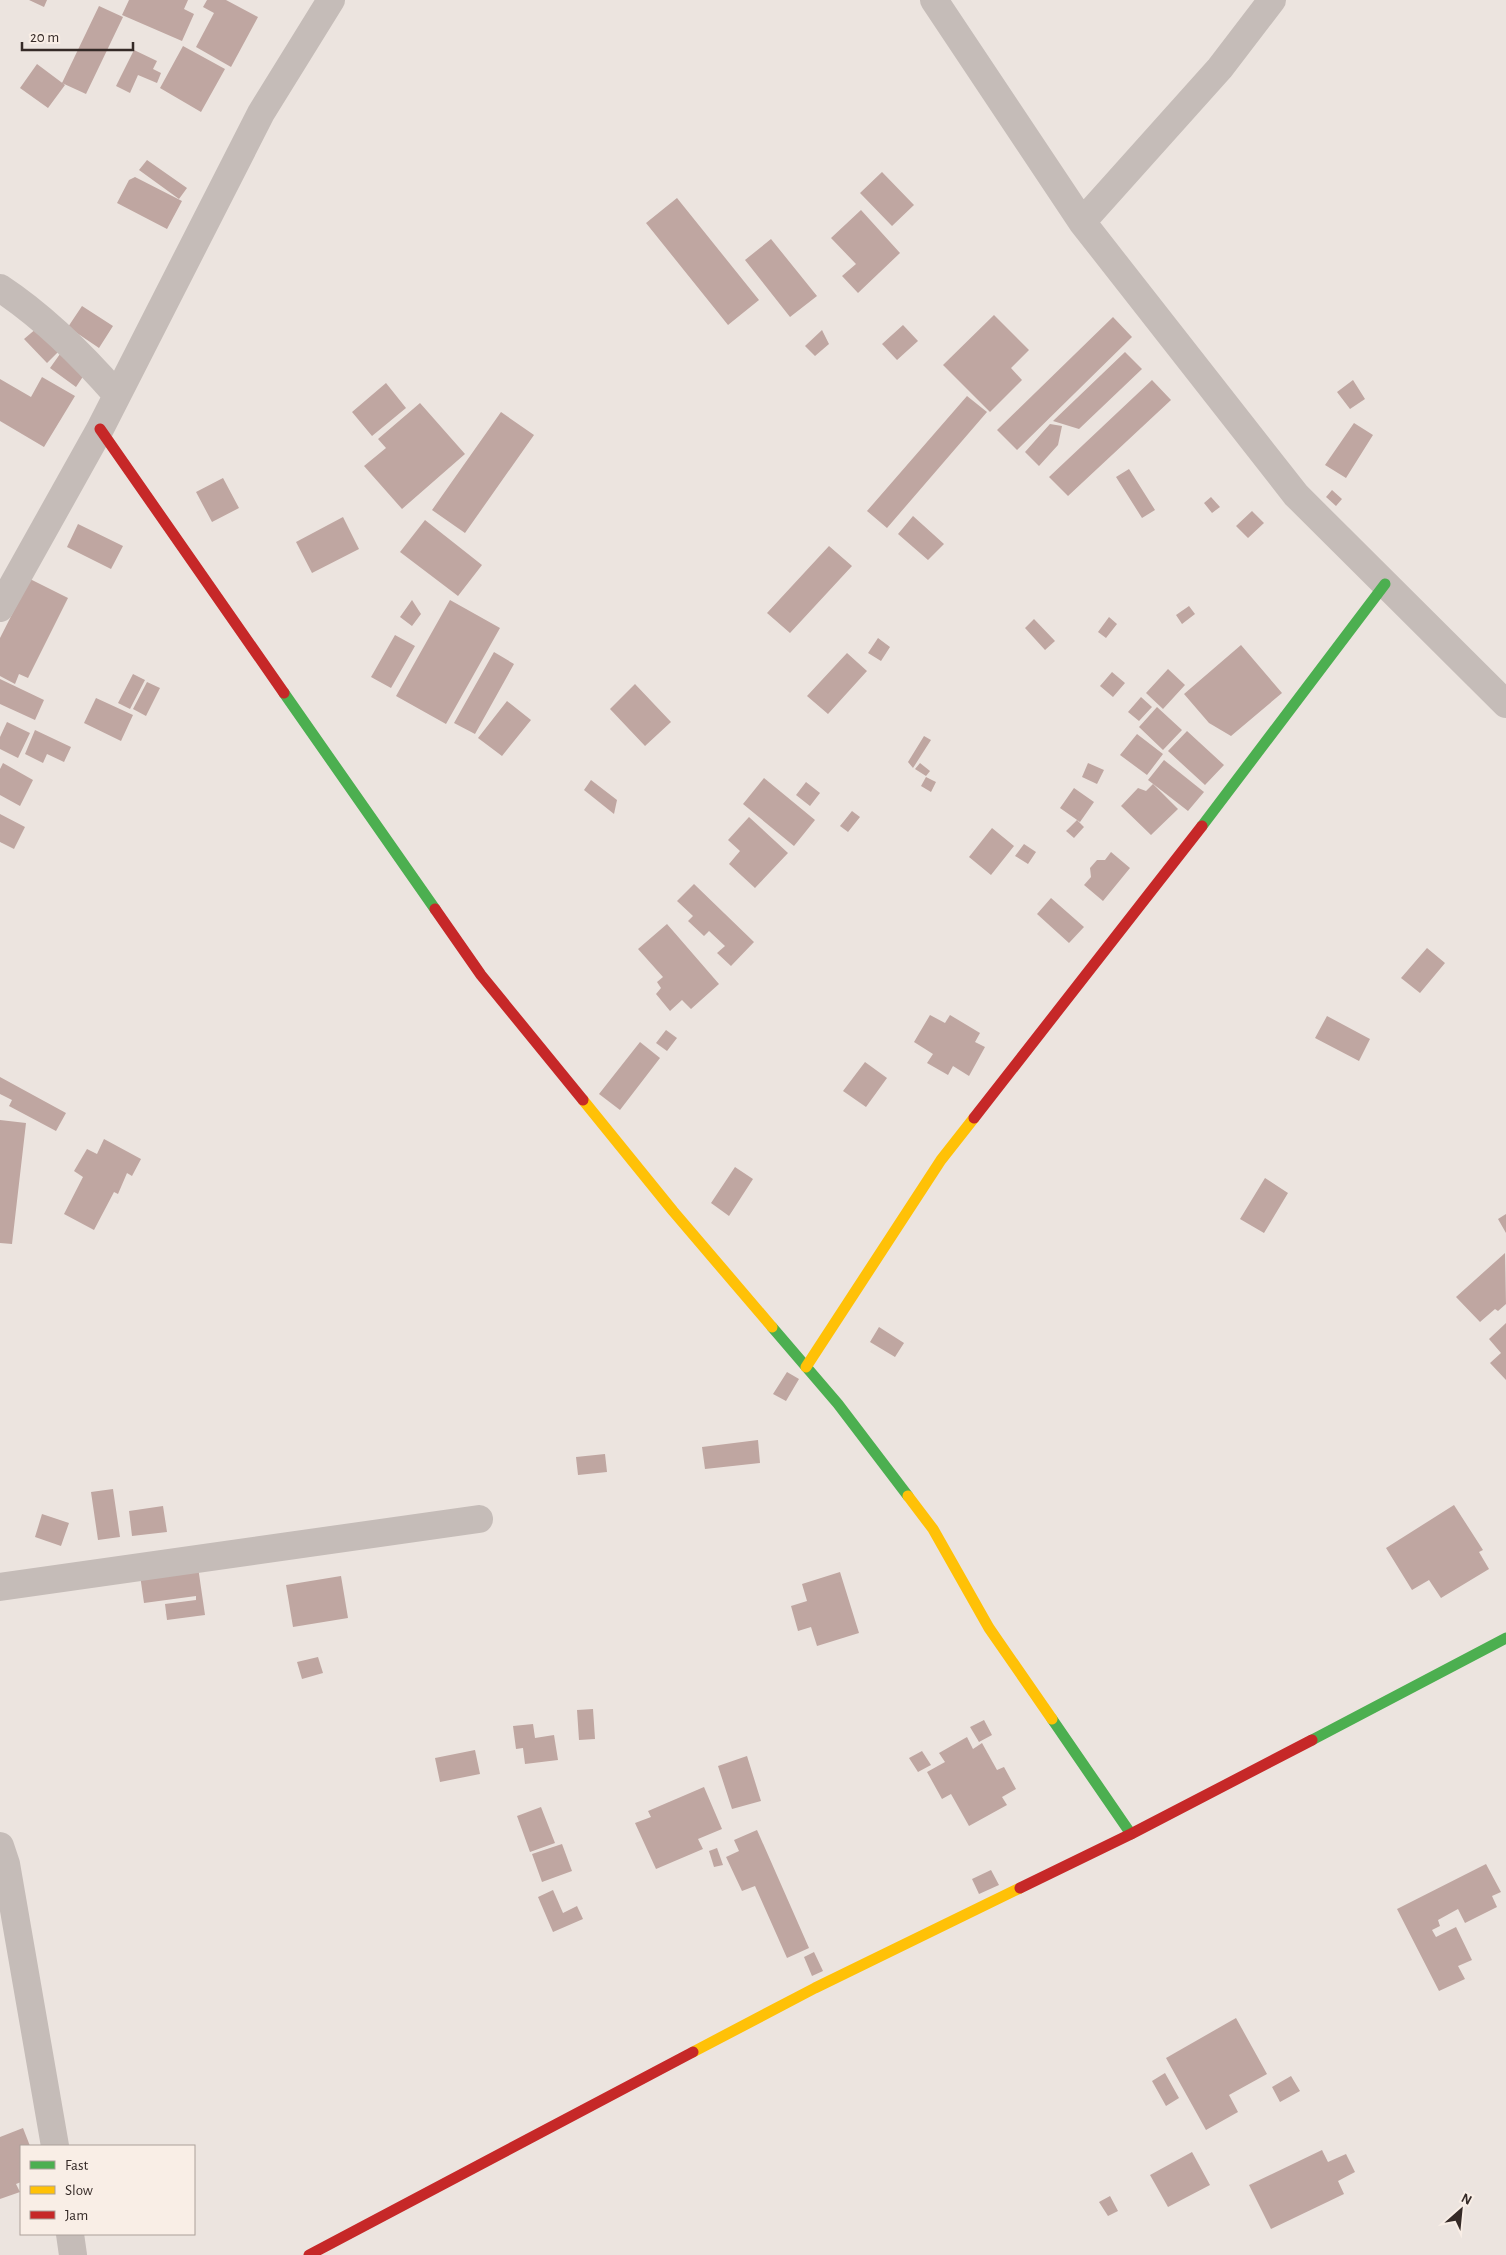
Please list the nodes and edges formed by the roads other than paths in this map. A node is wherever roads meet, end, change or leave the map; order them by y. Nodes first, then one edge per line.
1 (331, 0) edge
2 (934, 0) edge
3 (1272, 0) edge
4 (1082, 222) junction
5 (0, 288) edge
6 (117, 395) junction
7 (100, 429) junction
8 (1385, 584) junction
9 (0, 608) edge
10 (1506, 704) edge
11 (806, 1367) junction
12 (479, 1519) dead end
13 (0, 1587) edge
14 (1506, 1638) edge
15 (1131, 1834) junction
16 (0, 1846) edge
17 (55, 2145) edge
18 (70, 2235) edge
19 (73, 2255) edge
20 (309, 2255) edge

1 - 6 street
2 - 4 street
3 - 4 street
4 - 8 street
5 - 6 street
6 - 7 street
7 - 9 street
7 - 11 street
8 - 10 street
8 - 11 street
11 - 15 street
12 - 13 street
14 - 15 street
15 - 20 street
16 - 17 street
18 - 19 street

